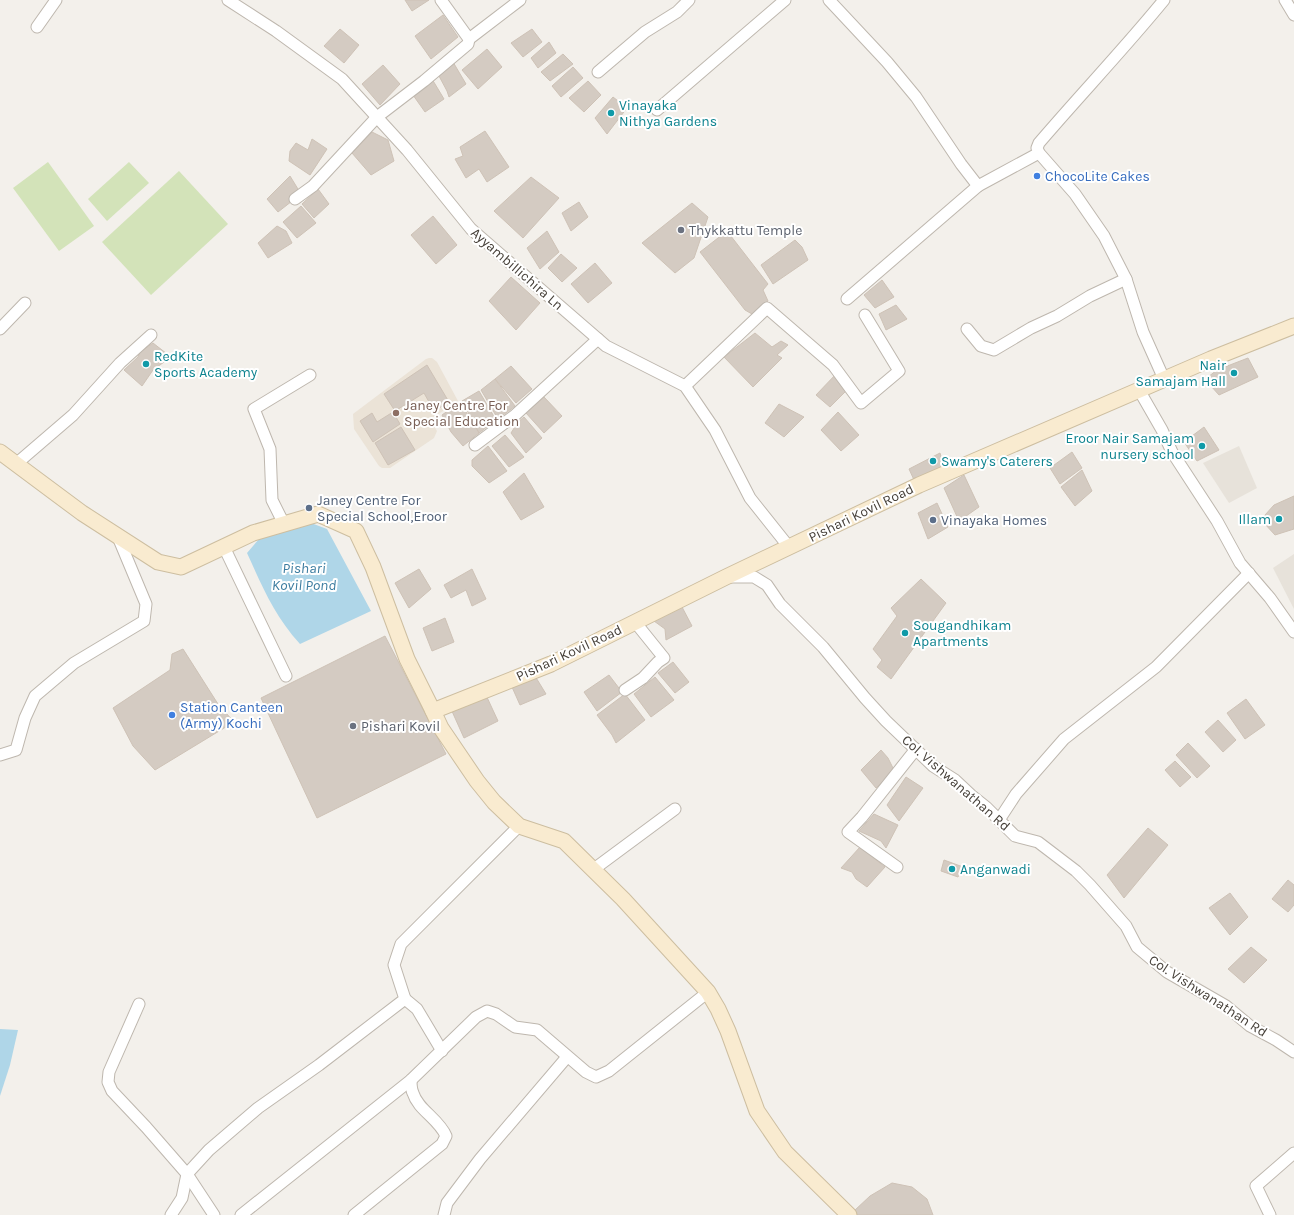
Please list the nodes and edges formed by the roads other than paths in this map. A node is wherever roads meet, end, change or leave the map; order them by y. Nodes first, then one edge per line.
1 (56, 0) edge
2 (228, 0) edge
3 (441, 0) edge
4 (520, 0) edge
5 (689, 0) edge
6 (784, 0) edge
7 (828, 0) edge
8 (1164, 0) edge
9 (1285, 0) edge
10 (1294, 15) edge
11 (36, 27) dead end
12 (469, 39) junction
13 (598, 72) dead end
14 (657, 110) dead end
15 (377, 117) junction
16 (1039, 153) junction
17 (978, 186) junction
18 (295, 199) dead end
19 (1126, 279) junction
20 (847, 299) dead end
21 (25, 303) dead end
22 (865, 315) dead end
23 (1294, 326) edge
24 (0, 329) edge
25 (967, 329) dead end
26 (151, 335) dead end
27 (598, 340) junction
28 (310, 375) dead end
29 (1164, 379) junction
30 (685, 386) junction
31 (1139, 390) junction
32 (475, 445) dead end
33 (0, 452) edge
34 (16, 464) junction
35 (284, 524) junction
36 (118, 537) junction
37 (224, 547) junction
38 (788, 547) junction
39 (1249, 573) junction
40 (726, 577) junction
41 (635, 622) junction
42 (1294, 632) edge
43 (286, 676) dead end
44 (625, 690) dead end
45 (433, 712) junction
46 (916, 749) junction
47 (0, 755) edge
48 (675, 809) dead end
49 (999, 820) junction
50 (519, 826) junction
51 (897, 867) dead end
52 (594, 869) junction
53 (708, 992) junction
54 (405, 999) junction
55 (140, 1004) dead end
56 (442, 1052) junction
57 (1294, 1052) edge
58 (567, 1057) junction
59 (411, 1080) junction
60 (1294, 1153) edge
61 (187, 1174) junction
62 (172, 1215) edge
63 (214, 1215) edge
64 (241, 1215) edge
65 (354, 1215) edge
66 (444, 1215) edge
67 (849, 1215) edge
68 (1270, 1215) edge

1 - 11 street
2 - 15 street, Ayyambillichira Ln
3 - 12 street
4 - 12 street
5 - 13 street
6 - 14 street
7 - 17 street
8 - 16 street
9 - 10 street
12 - 15 street
15 - 18 street
15 - 27 street, Ayyambillichira Ln
16 - 17 street
16 - 19 street
17 - 20 street
19 - 25 street
19 - 29 street
21 - 24 street
22 - 30 street
23 - 29 street, Pishari Kovil Road
26 - 34 street
27 - 30 street, Ayyambillichira Ln
27 - 32 street
28 - 35 street
29 - 31 street, Pishari Kovil Road
30 - 38 street, Ayyambillichira Ln
31 - 38 street, Pishari Kovil Road
31 - 39 street
33 - 34 street
34 - 36 street
35 - 37 street
35 - 45 street
36 - 37 street
36 - 47 street
37 - 43 street
38 - 40 street, Pishari Kovil Road
39 - 42 street
39 - 49 street
40 - 41 street, Pishari Kovil Road
40 - 46 street, Col. Vishwanathan Rd
41 - 44 street
41 - 45 street, Pishari Kovil Road
45 - 50 street
46 - 49 street, Col. Vishwanathan Rd
46 - 51 street
48 - 52 street
49 - 57 street, Col. Vishwanathan Rd
50 - 52 street
50 - 54 street
52 - 53 street
53 - 58 street
53 - 67 street
54 - 56 street
54 - 61 street
55 - 61 street
56 - 58 street
56 - 59 street
58 - 66 street
59 - 64 street
59 - 65 street
60 - 68 street
61 - 62 street
61 - 63 street

